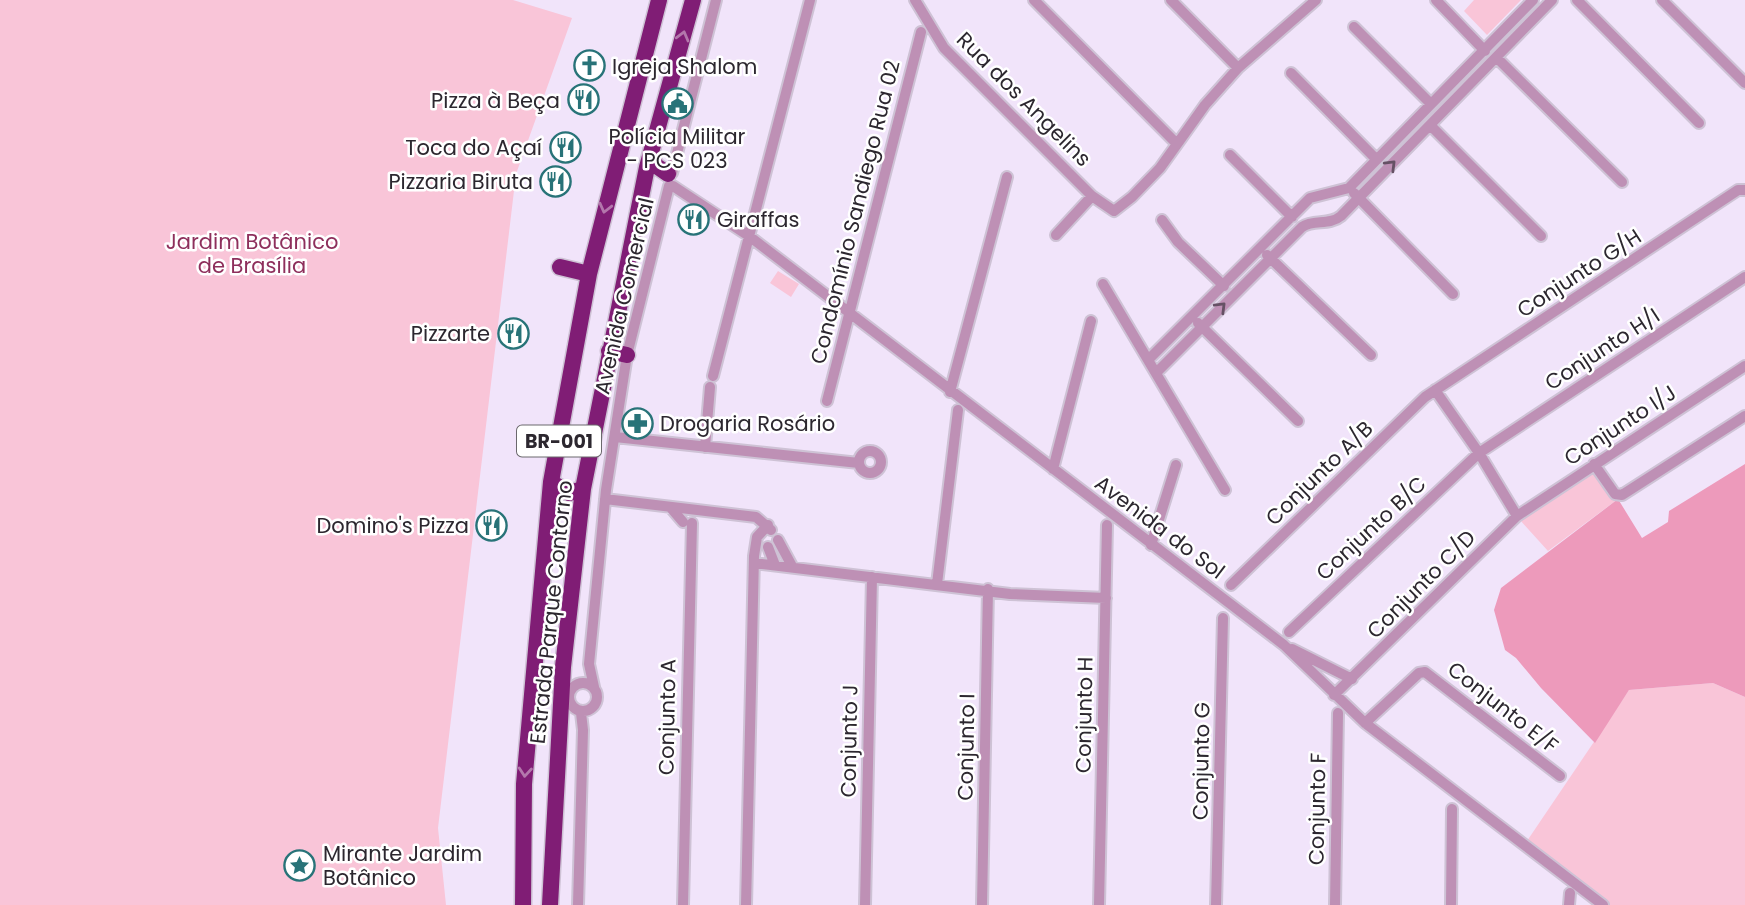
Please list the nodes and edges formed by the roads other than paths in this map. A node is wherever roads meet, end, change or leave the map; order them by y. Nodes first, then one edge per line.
1 (659, 0) edge
2 (693, 0) edge
3 (716, 0) edge
4 (810, 0) edge
5 (915, 0) edge
6 (1034, 0) edge
7 (1171, 0) edge
8 (1436, 0) edge
9 (1533, 0) edge
10 (1552, 0) edge
11 (1577, 0) edge
12 (1662, 0) edge
13 (1312, 2) edge
14 (1354, 27) dead end
15 (921, 32) dead end
16 (1485, 51) junction
17 (1497, 58) junction
18 (1238, 68) junction
19 (1291, 73) dead end
20 (1461, 75) junction
21 (1745, 83) edge
22 (1470, 85) junction
23 (1431, 104) junction
24 (1699, 122) dead end
25 (1430, 125) junction
26 (1401, 135) junction
27 (1177, 144) junction
28 (1410, 145) junction
29 (651, 153) junction
30 (1230, 155) dead end
31 (1376, 159) junction
32 (1007, 177) dead end
33 (645, 180) junction
34 (671, 180) junction
35 (1622, 182) dead end
36 (1349, 188) junction
37 (1745, 190) edge
38 (1092, 196) junction
39 (1359, 197) junction
40 (1292, 217) junction
41 (1162, 220) dead end
42 (1056, 235) dead end
43 (749, 236) junction
44 (1541, 236) dead end
45 (1260, 248) junction
46 (1271, 259) junction
47 (560, 267) dead end
48 (589, 274) junction
49 (1745, 277) edge
50 (1103, 284) dead end
51 (1224, 286) junction
52 (1453, 294) dead end
53 (848, 314) junction
54 (1192, 316) junction
55 (1091, 321) dead end
56 (1202, 327) junction
57 (609, 351) junction
58 (627, 355) junction
59 (1371, 355) dead end
60 (1148, 360) junction
61 (1745, 366) edge
62 (1156, 373) junction
63 (1435, 390) junction
64 (950, 392) junction
65 (827, 401) dead end
66 (958, 410) dead end
67 (1745, 416) edge
68 (1298, 421) dead end
69 (615, 437) junction
70 (705, 447) junction
71 (1479, 453) junction
72 (859, 463) dead end
73 (1594, 464) junction
74 (1176, 465) dead end
75 (1053, 469) junction
76 (551, 482) junction
77 (583, 489) junction
78 (1225, 490) dead end
79 (605, 499) junction
80 (671, 508) junction
81 (1517, 516) junction
82 (690, 521) junction
83 (1107, 525) dead end
84 (768, 535) junction
85 (1151, 545) junction
86 (544, 557) junction
87 (754, 563) junction
88 (573, 564) junction
89 (775, 565) junction
90 (792, 566) junction
91 (872, 577) junction
92 (937, 584) junction
93 (1231, 585) dead end
94 (988, 589) junction
95 (1106, 595) junction
96 (1223, 618) dead end
97 (1289, 632) dead end
98 (1284, 645) junction
99 (1322, 665) junction
100 (563, 667) junction
101 (1313, 675) junction
102 (1350, 678) junction
103 (584, 683) junction
104 (1334, 695) junction
105 (582, 712) junction
106 (1338, 713) dead end
107 (559, 722) junction
108 (1365, 723) junction
109 (1560, 776) dead end
110 (1452, 809) dead end
111 (523, 898) edge
112 (550, 901) edge
113 (578, 905) edge
114 (683, 905) edge
115 (746, 905) edge
116 (865, 905) edge
117 (982, 905) edge
118 (1099, 905) edge
119 (1216, 905) edge
120 (1335, 905) edge
121 (1451, 905) edge
122 (1603, 905) edge

1 -> 48 highway, Estrada Parque Contorno / BR-001
29 -> 2 highway, Estrada Parque Contorno / BR-001
3 - 34 street, Avenida Comercial
4 - 43 street
5 - 38 street, Rua dos Angelins
6 - 27 street
7 - 18 street
8 - 16 street
9 - 16 street
10 - 17 street
11 - 24 street
12 - 21 street
13 - 18 street
14 - 23 street
15 - 53 street, Condomínio Sandiego Rua 02
16 - 20 street
17 - 22 street
17 - 35 street
18 - 27 street
19 - 31 street
20 - 22 street
20 - 23 street
22 - 25 street
23 - 26 street
25 - 28 street
25 - 44 street
26 - 28 street
26 - 31 street
27 - 38 street, Rua dos Angelins
39 -> 28 street
29 - 33 highway, Estrada Parque Contorno / BR-001
29 - 34 highway
30 - 40 street
31 - 36 street
32 - 64 street
33 - 34 highway
33 - 57 highway, Estrada Parque Contorno / BR-001
34 - 43 street, Avenida do Sol
34 - 58 street, Avenida Comercial
36 - 39 street
36 - 40 street
37 - 63 street, Conjunto G/H
38 - 42 street
39 - 46 street
39 - 52 street
40 - 45 street
41 - 51 street
43 - 53 street, Avenida do Sol
43 - 70 street
45 - 46 street
45 - 51 street
56 -> 46 street
46 - 59 street
47 - 48 highway
48 - 76 highway, Estrada Parque Contorno / BR-001
49 - 71 street, Conjunto H/I
50 - 60 street
51 - 54 street
53 - 64 street, Avenida do Sol
53 - 65 street, Condomínio Sandiego Rua 02
54 - 56 street
54 - 60 street
55 - 75 street
56 - 62 street
56 - 68 street
57 - 58 highway
57 - 77 highway, Estrada Parque Contorno / BR-001
58 - 69 street, Avenida Comercial
60 - 62 street
61 - 73 street, Conjunto I/J
62 - 78 street
63 - 71 street
63 - 93 street, Conjunto A/B
64 - 75 street, Avenida do Sol
66 - 92 street
67 - 73 street
69 - 70 street
69 - 79 street, Avenida Comercial
70 - 72 street
71 - 81 street
71 - 97 street, Conjunto B/C
73 - 81 street, Conjunto I/J
74 - 85 street
75 - 85 street, Avenida do Sol
76 - 77 highway
76 - 86 highway, Estrada Parque Contorno / BR-001
77 - 88 highway, Estrada Parque Contorno / BR-001
79 - 80 street
79 - 103 street, Avenida Comercial
80 - 82 street
80 - 82 street
81 - 102 street, Conjunto C/D
82 - 84 street
82 - 114 street, Conjunto A
83 - 95 street, Conjunto H
84 - 87 street
84 - 89 street
84 - 90 street
85 - 98 street, Avenida do Sol
86 - 88 highway
86 -> 111 highway, Estrada Parque Contorno / BR-001
87 - 89 street
87 - 115 street
88 - 100 highway, Estrada Parque Contorno / BR-001
89 - 90 street
90 - 91 street
91 - 92 street
91 - 116 street, Conjunto J
92 - 94 street
94 - 95 street
94 - 117 street, Conjunto I
95 - 118 street, Conjunto H
96 - 119 street, Conjunto G
98 - 99 street
98 - 101 street, Avenida do Sol
99 - 101 street
99 - 102 street
100 - 103 highway
100 - 107 highway, Estrada Parque Contorno / BR-001
101 - 102 street
101 - 104 street, Avenida do Sol
102 - 104 street, Conjunto C/D
103 - 105 street, Avenida Comercial
103 - 105 street, Avenida Comercial
104 - 108 street, Avenida do Sol
105 - 107 highway
105 - 113 street, Avenida Comercial
106 - 120 street, Conjunto F
107 - 112 highway, Estrada Parque Contorno / BR-001
108 - 109 street, Conjunto E/F
108 - 122 street, Avenida do Sol
110 - 121 street
111 - 112 highway

